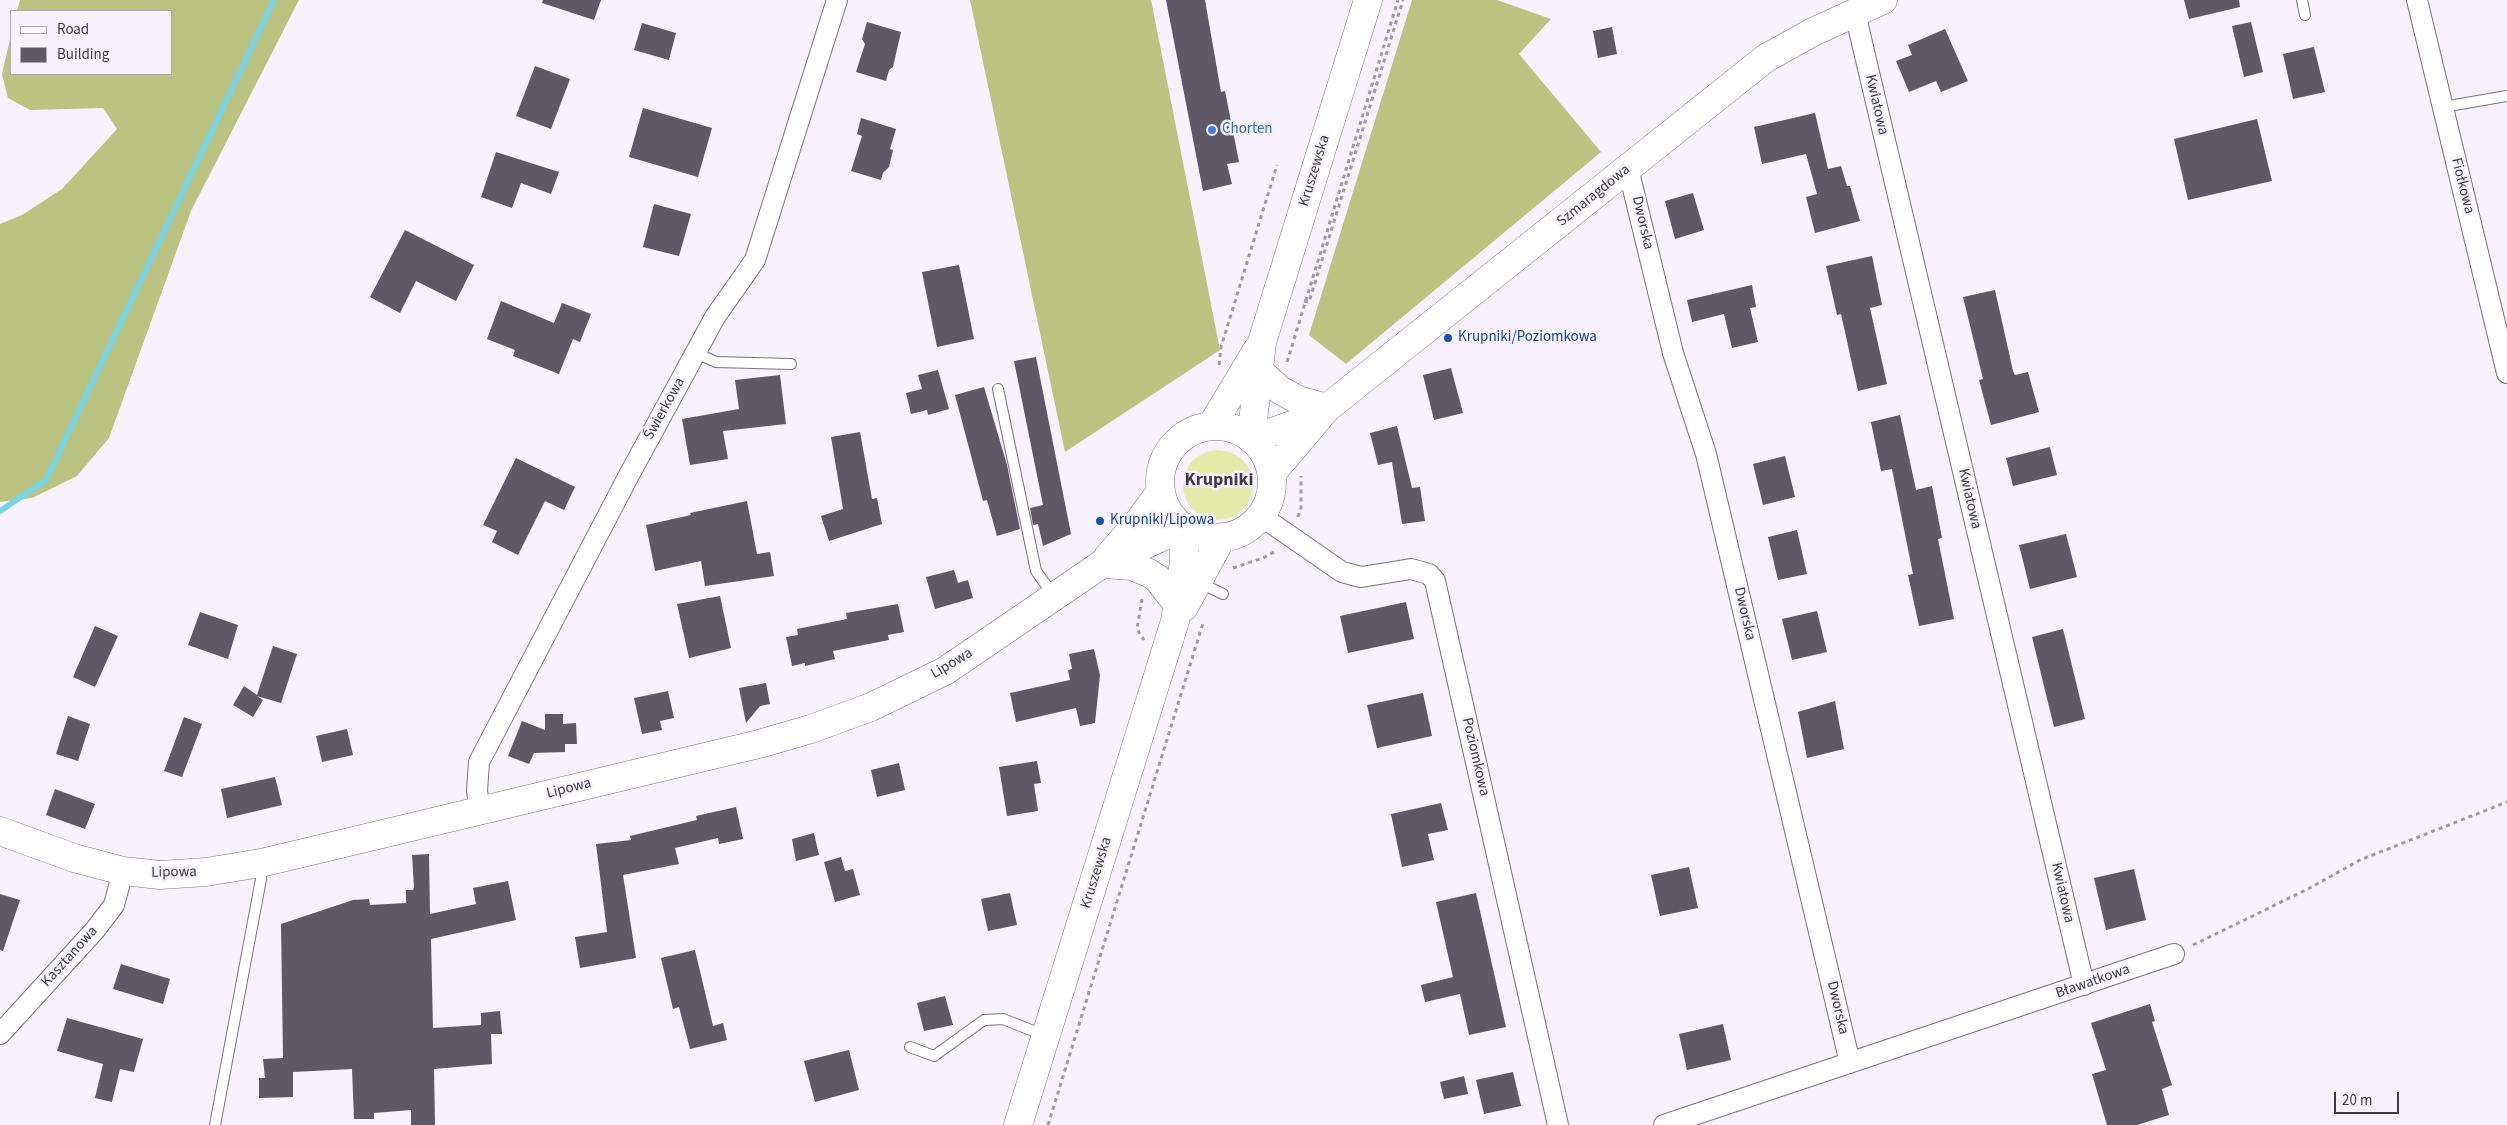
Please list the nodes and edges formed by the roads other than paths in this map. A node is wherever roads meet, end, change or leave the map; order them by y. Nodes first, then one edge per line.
1 (837, 0) edge
2 (1368, 0) edge
3 (1883, 0) edge
4 (2302, 0) edge
5 (2417, 0) edge
6 (1855, 13) junction
7 (2305, 16) dead end
8 (2507, 96) edge
9 (2443, 107) junction
10 (1628, 168) junction
11 (1262, 342) junction
12 (696, 353) junction
13 (790, 364) dead end
14 (1258, 370) junction
15 (2507, 373) edge
16 (998, 389) dead end
17 (1323, 412) junction
18 (1212, 425) junction
19 (1251, 439) junction
20 (1272, 473) junction
21 (1161, 491) junction
22 (1261, 516) junction
23 (1184, 527) junction
24 (1222, 537) junction
25 (1102, 564) junction
26 (1054, 597) junction
27 (1177, 613) junction
28 (480, 810) junction
29 (0, 831) edge
30 (261, 863) junction
31 (123, 871) junction
32 (2174, 954) road end
33 (2084, 985) junction
34 (0, 1034) edge
35 (1046, 1036) junction
36 (910, 1047) dead end
37 (1850, 1063) junction
38 (215, 1125) edge
39 (1018, 1125) edge
40 (1558, 1125) edge
41 (1664, 1125) edge

1 - 12 street, Świerkowa
2 - 11 street, Kruszewska
3 - 6 street, Szmaragdowa
4 - 7 lane
5 - 9 street, Fiołkowa
6 - 10 street, Szmaragdowa
6 - 33 street, Kwiatowa
8 - 9 lane
9 - 15 street, Fiołkowa
10 - 17 street, Szmaragdowa
10 - 37 street, Dworska
11 - 14 street, Kruszewska
11 - 18 street, Kruszewska
12 - 13 lane
12 - 28 street, Świerkowa
14 - 17 street
14 - 19 street, Kruszewska
16 - 26 lane
17 - 19 street, Szmaragdowa
17 - 20 street, Szmaragdowa
18 - 19 street
18 - 21 street
19 - 20 street
20 - 22 street
21 - 23 street
21 - 25 street, Lipowa
22 - 24 street
22 - 40 street, Poziomkowa
23 - 24 street
23 - 25 street, Lipowa
23 - 27 street, Kruszewska
24 - 27 street, Kruszewska
25 - 26 street, Lipowa
25 - 27 street
26 - 28 street, Lipowa
27 - 35 street, Kruszewska
28 - 30 street, Lipowa
29 - 31 street, Lipowa
30 - 31 street, Lipowa
30 - 38 lane
31 - 34 street, Kasztanowa
32 - 33 street, Bławatkowa
33 - 37 street, Bławatkowa
35 - 36 lane
35 - 39 street, Kruszewska
37 - 41 street, Bławatkowa

